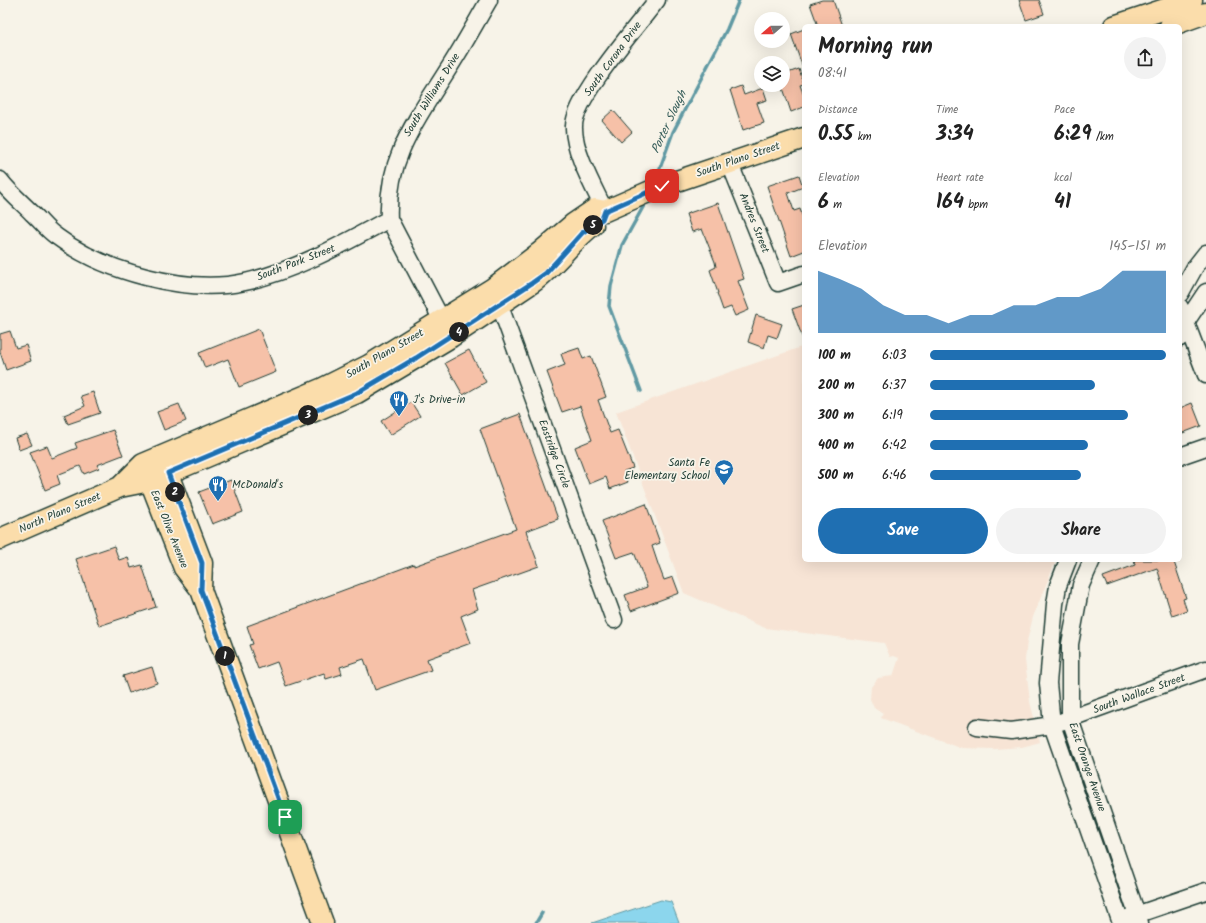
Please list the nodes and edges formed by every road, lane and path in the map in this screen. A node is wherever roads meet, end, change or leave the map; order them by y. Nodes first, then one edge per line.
1 (489, 0) edge
2 (657, 0) edge
3 (1192, 0) edge
4 (1206, 13) edge
5 (1120, 24) edge
6 (1176, 24) edge
7 (802, 139) edge
8 (730, 164) junction
9 (0, 180) edge
10 (605, 211) junction
11 (389, 218) junction
12 (1206, 253) edge
13 (802, 275) edge
14 (1182, 290) edge
15 (1206, 292) edge
16 (496, 296) junction
17 (1182, 312) edge
18 (1186, 322) junction
19 (446, 329) junction
20 (1182, 333) edge
21 (398, 348) junction
22 (1206, 375) edge
23 (351, 396) junction
24 (1206, 447) edge
25 (1182, 455) edge
26 (164, 465) junction
27 (146, 473) junction
28 (0, 539) edge
29 (1067, 562) edge
30 (1091, 562) edge
31 (201, 590) junction
32 (614, 620) dead end
33 (1206, 670) edge
34 (1070, 719) junction
35 (1052, 725) junction
36 (977, 727) dead end
37 (1206, 891) edge
38 (1139, 919) edge
39 (1118, 922) edge
40 (323, 923) edge

1 - 11 street, South Williams Drive
2 - 10 street, South Corona Drive
3 - 5 main road
4 - 6 main road
7 - 8 main road, South Plano Street
8 - 10 main road, South Plano Street
8 - 13 street, Andres Street
9 - 11 street, South Park Street
10 - 16 main road, South Plano Street
11 - 19 street
12 - 14 street
15 - 18 street
16 - 19 main road, South Plano Street
16 - 32 street, Eastridge Circle
17 - 18 street
18 - 20 street
18 - 22 street
19 - 21 main road, South Plano Street
19 - 23 main road, South Plano Street
21 - 23 main road
21 - 26 main road, South Plano Street
23 - 26 main road, South Plano Street
24 - 25 street
26 - 27 main road, South Plano Street
26 - 31 main road, East Olive Avenue
27 - 28 main road, North Plano Street
27 - 31 main road, East Olive Avenue
29 - 35 street, East Orange Avenue
30 - 34 street, East Orange Avenue
31 - 40 main road, East Olive Avenue
33 - 34 street, South Wallace Street
34 - 35 street, South Wallace Street
34 - 38 street, East Orange Avenue
35 - 36 street, South Wallace Street
35 - 39 street, East Orange Avenue
37 - 38 street
38 - 39 street

